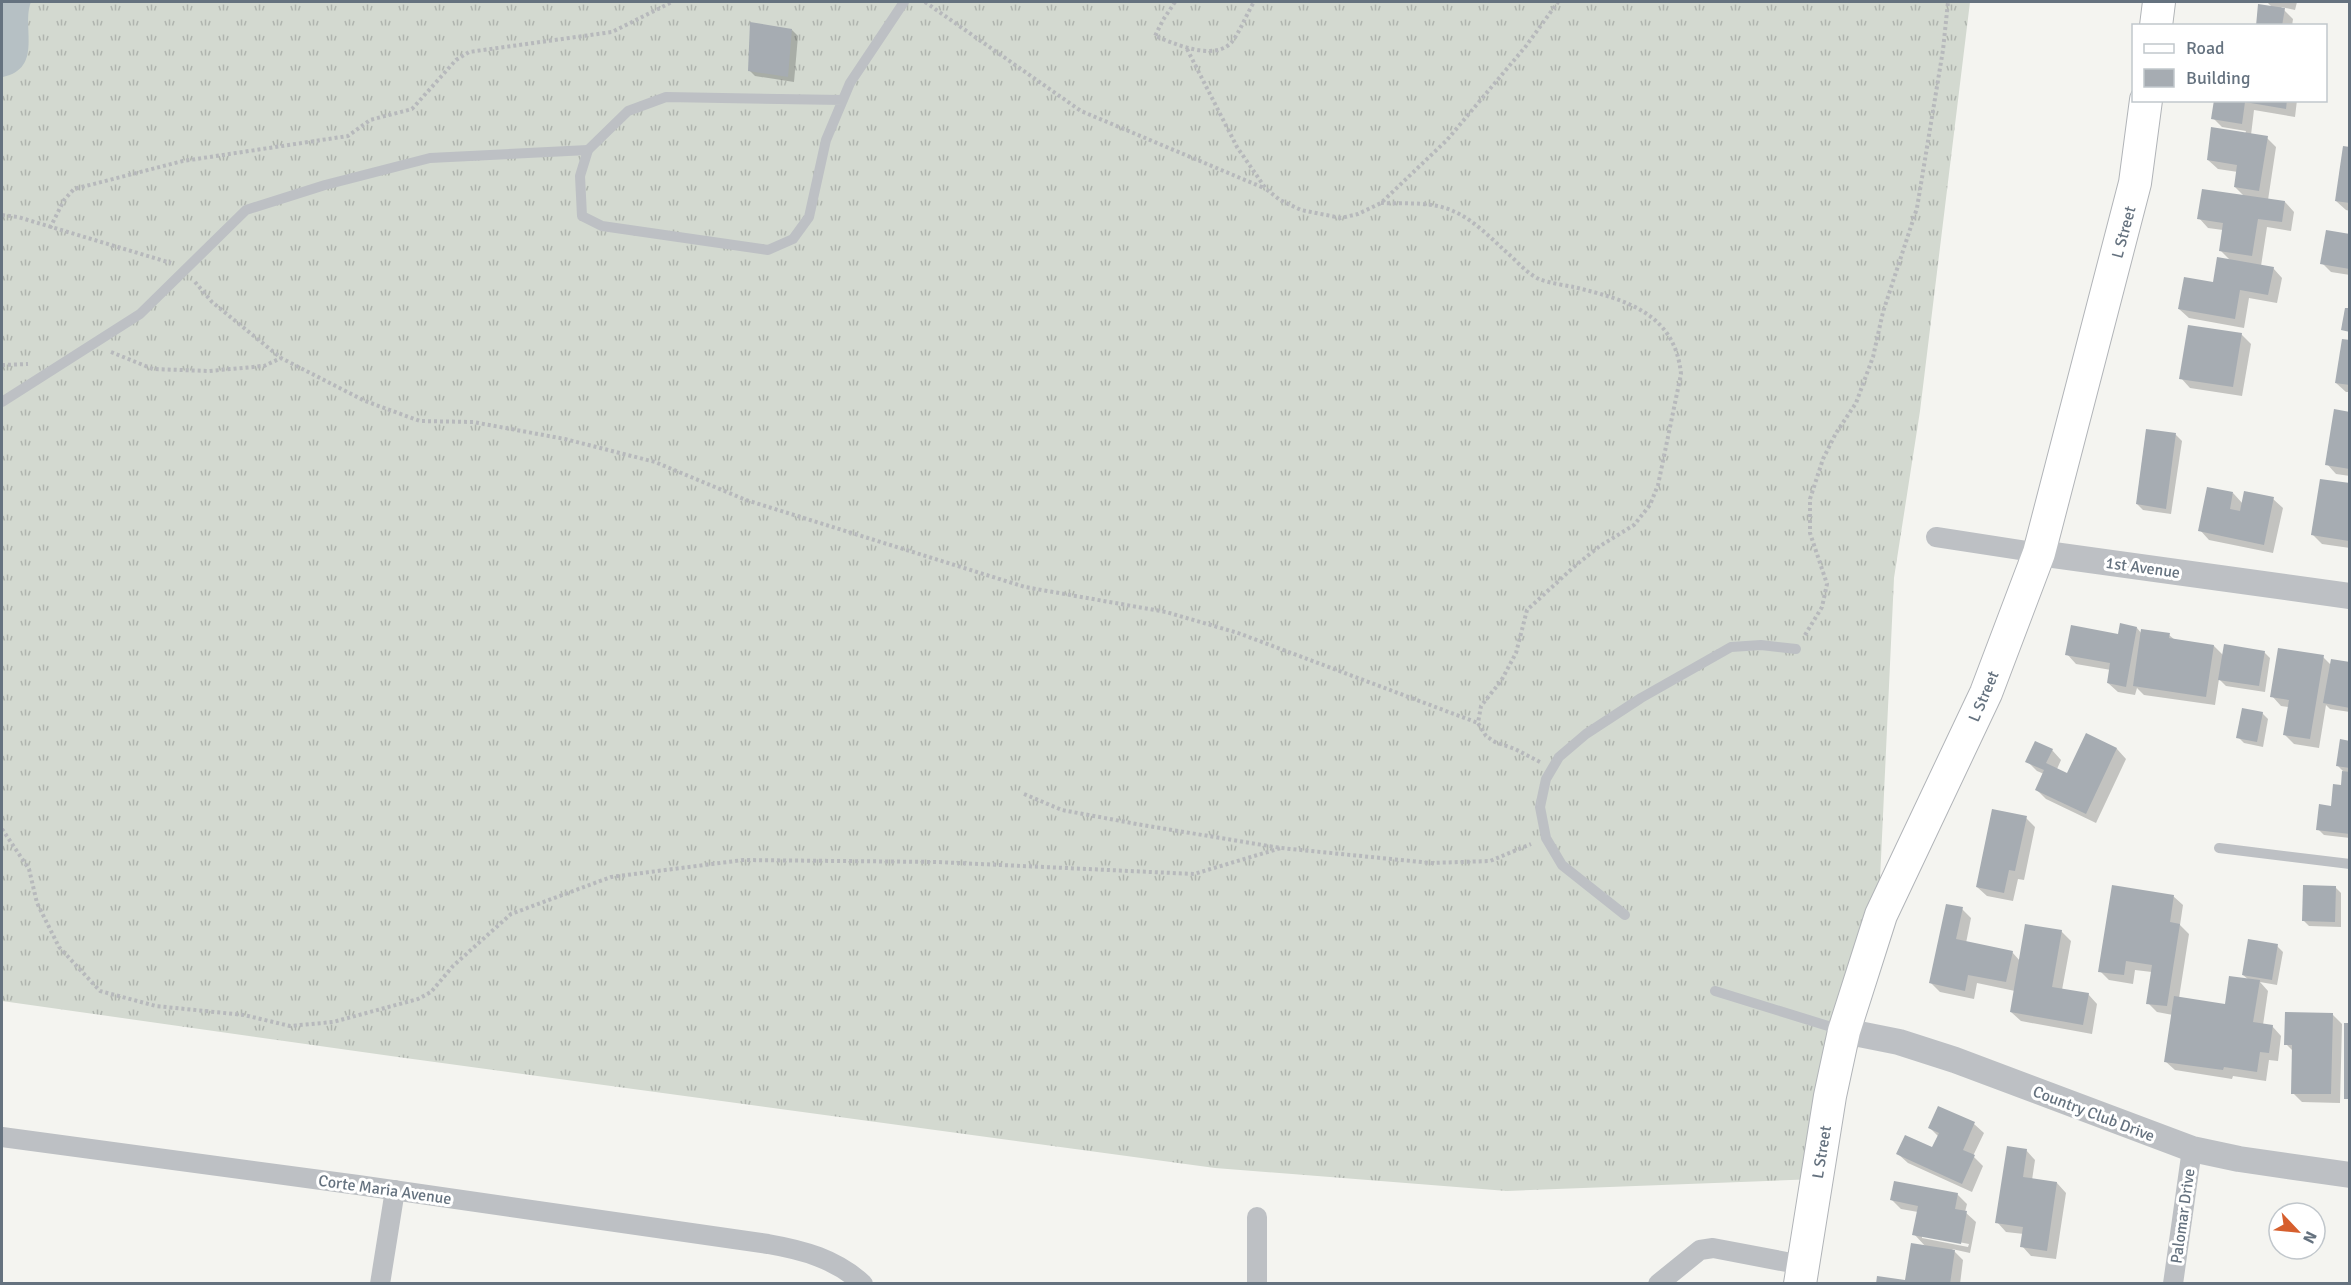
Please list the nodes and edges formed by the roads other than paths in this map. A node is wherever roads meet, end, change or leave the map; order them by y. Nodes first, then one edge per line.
1 (904, 2) edge
2 (2160, 2) edge
3 (2156, 24) edge
4 (843, 100) junction
5 (2146, 102) edge
6 (588, 150) junction
7 (2, 402) edge
8 (1936, 537) dead end
9 (2039, 553) junction
10 (2349, 596) edge
11 (1796, 649) road end
12 (2219, 848) dead end
13 (2349, 864) edge
14 (1625, 915) dead end
15 (1715, 991) dead end
16 (1844, 1031) junction
17 (2, 1137) edge
18 (2192, 1149) junction
19 (2349, 1175) edge
20 (395, 1190) junction
21 (1257, 1217) dead end
22 (1801, 1274) edge
23 (380, 1284) edge
24 (863, 1284) edge
25 (1257, 1284) edge
26 (1658, 1284) edge
27 (2173, 1284) edge

1 - 4 lane
2 - 3 main road
4 - 6 lane
4 - 6 lane
5 - 9 main road, L Street
6 - 7 lane
8 - 9 street, 1st Avenue
9 - 10 street, 1st Avenue
9 - 16 main road, L Street
11 - 14 lane
12 - 13 lane
15 - 16 lane
16 - 18 street, Country Club Drive
16 - 22 main road, L Street
17 - 20 street, Corte Maria Avenue
18 - 19 street, Country Club Drive
18 - 27 street, Palomar Drive
20 - 23 street
20 - 24 street, Corte Maria Avenue
21 - 25 street
22 - 26 street

